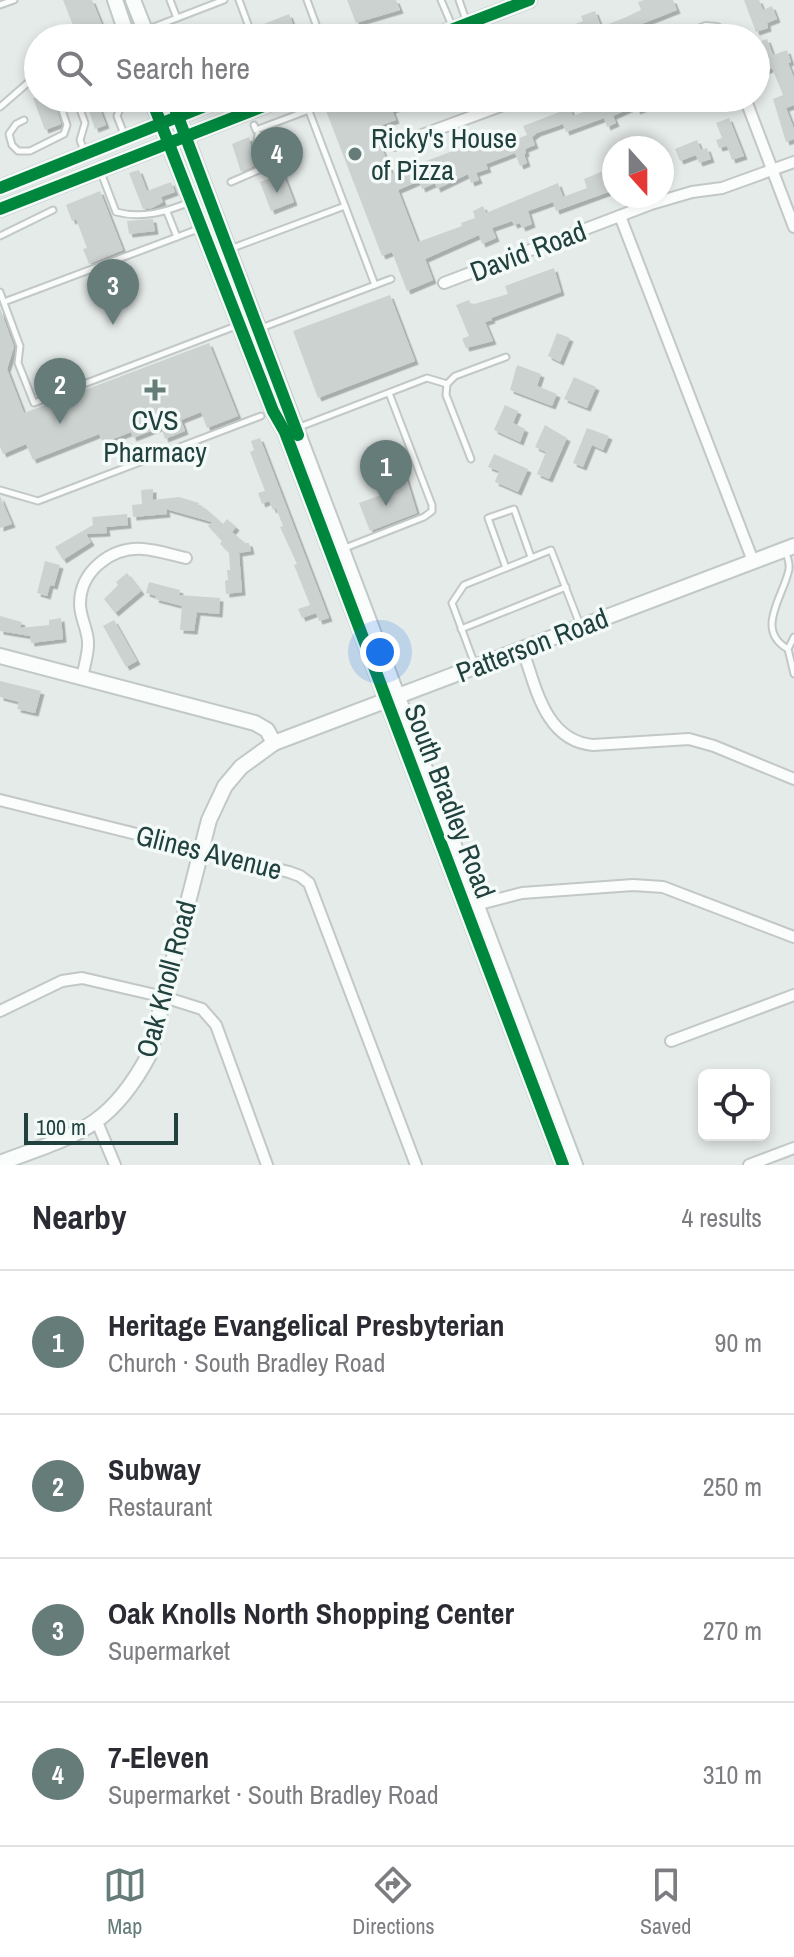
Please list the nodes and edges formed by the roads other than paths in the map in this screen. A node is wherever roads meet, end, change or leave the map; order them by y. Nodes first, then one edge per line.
1 (14, 0) edge
2 (115, 0) edge
3 (133, 0) edge
4 (170, 0) edge
5 (224, 0) edge
6 (239, 0) edge
7 (307, 0) edge
8 (441, 0) edge
9 (459, 0) edge
10 (529, 0) edge
11 (0, 5) edge
12 (177, 18) junction
13 (122, 24) edge
14 (142, 24) edge
15 (165, 24) edge
16 (248, 24) edge
17 (316, 24) edge
18 (467, 24) junction
19 (24, 86) edge
20 (0, 107) edge
21 (63, 112) edge
22 (81, 112) edge
23 (119, 112) edge
24 (156, 112) edge
25 (176, 112) edge
26 (188, 112) edge
27 (248, 112) edge
28 (304, 112) edge
29 (310, 112) edge
30 (479, 112) edge
31 (750, 112) edge
32 (178, 116) junction
33 (24, 120) dead end
34 (160, 123) junction
35 (254, 125) dead end
36 (258, 134) dead end
37 (186, 136) junction
38 (125, 138) junction
39 (168, 143) junction
40 (395, 145) dead end
41 (85, 153) junction
42 (794, 162) edge
43 (57, 163) junction
44 (99, 169) junction
45 (772, 170) junction
46 (231, 182) dead end
47 (0, 188) edge
48 (0, 195) edge
49 (191, 202) junction
50 (345, 206) junction
51 (0, 209) edge
52 (53, 210) dead end
53 (167, 212) junction
54 (620, 216) junction
55 (794, 227) edge
56 (201, 228) junction
57 (0, 236) edge
58 (177, 237) junction
59 (228, 250) junction
60 (216, 266) junction
61 (391, 279) dead end
62 (444, 283) dead end
63 (375, 285) junction
64 (0, 292) edge
65 (4, 302) junction
66 (239, 324) junction
67 (258, 329) junction
68 (506, 357) dead end
69 (447, 384) junction
70 (389, 393) junction
71 (268, 399) junction
72 (261, 416) dead end
73 (290, 430) junction
74 (471, 459) dead end
75 (0, 490) edge
76 (790, 547) edge
77 (341, 550) junction
78 (531, 557) junction
79 (186, 558) dead end
80 (753, 561) junction
81 (506, 569) junction
82 (566, 587) junction
83 (580, 626) junction
84 (461, 629) junction
85 (794, 637) edge
86 (522, 648) junction
87 (788, 649) junction
88 (0, 656) edge
89 (475, 666) junction
90 (794, 674) edge
91 (82, 678) junction
92 (391, 698) junction
93 (274, 743) junction
94 (794, 779) edge
95 (0, 800) edge
96 (201, 848) junction
97 (470, 907) junction
98 (794, 937) edge
99 (794, 995) edge
100 (164, 997) junction
101 (0, 1011) edge
102 (671, 1041) dead end
103 (97, 1122) junction
104 (794, 1148) edge
105 (0, 1163) edge
106 (115, 1165) edge
107 (267, 1165) edge
108 (416, 1165) edge
109 (563, 1165) edge
110 (575, 1165) edge
111 (749, 1165) edge

1 - 11 lane
2 - 13 main road
3 - 14 main road
4 - 12 lane
5 - 12 lane
6 - 16 lane
7 - 17 lane
8 - 18 lane
9 - 18 lane
10 - 18 main road
12 - 15 lane
19 - 20 lane
21 - 33 lane
22 - 41 lane
23 - 38 lane
24 - 34 main road, South Bradley Road
25 - 32 main road, South Bradley Road
26 - 32 main road
27 - 37 main road
28 - 35 lane
29 - 50 lane
30 - 40 street
31 - 45 street
32 - 34 main road
32 - 37 main road, South Bradley Road
34 - 38 main road
34 - 39 main road, South Bradley Road
36 - 46 lane
37 - 39 main road
37 - 59 main road, South Bradley Road
38 - 41 main road
39 - 44 main road
39 - 49 main road, South Bradley Road
41 - 43 main road
42 - 45 street, David Road
43 - 47 main road
43 - 48 main road
44 - 51 main road
44 - 53 lane
45 - 54 street, David Road
45 - 55 street
49 - 53 lane
49 - 56 main road, South Bradley Road
50 - 59 lane
50 - 63 lane
52 - 57 lane
53 - 58 lane
54 - 62 street, David Road
54 - 80 street
56 - 58 lane
56 - 60 main road, South Bradley Road
58 - 65 lane
59 - 67 main road, South Bradley Road
60 - 66 main road, South Bradley Road
60 - 67 main road
61 - 63 lane
63 - 67 lane
64 - 65 lane
65 - 66 lane
66 - 71 main road, South Bradley Road
67 - 71 main road
67 - 73 main road, South Bradley Road
68 - 69 lane
69 - 70 lane
69 - 74 lane
70 - 73 lane
70 - 77 lane
71 - 73 main road, South Bradley Road
72 - 75 lane
73 - 77 main road, South Bradley Road
73 - 92 main road, South Bradley Road
76 - 80 main road, Patterson Road
76 - 87 lane
77 - 92 main road, South Bradley Road
78 - 81 lane
78 - 81 lane
78 - 82 lane
79 - 91 street
80 - 83 main road, Patterson Road
81 - 84 lane
82 - 83 lane
82 - 84 lane
83 - 86 main road, Patterson Road
84 - 89 lane
85 - 87 lane
86 - 89 main road, Patterson Road
86 - 94 street
87 - 90 lane
88 - 91 main road
89 - 92 main road, Patterson Road
91 - 93 main road
92 - 93 main road, Patterson Road
92 - 97 main road, South Bradley Road
93 - 96 main road, Oak Knoll Road
95 - 96 street, Glines Avenue
96 - 100 main road, Oak Knoll Road
96 - 108 street, Glines Avenue
97 - 98 street
97 - 109 main road, South Bradley Road
97 - 110 main road, South Bradley Road
99 - 102 street
100 - 101 street
100 - 103 main road, Oak Knoll Road
100 - 107 street
103 - 105 main road, Oak Knoll Road
103 - 106 street
104 - 111 street

